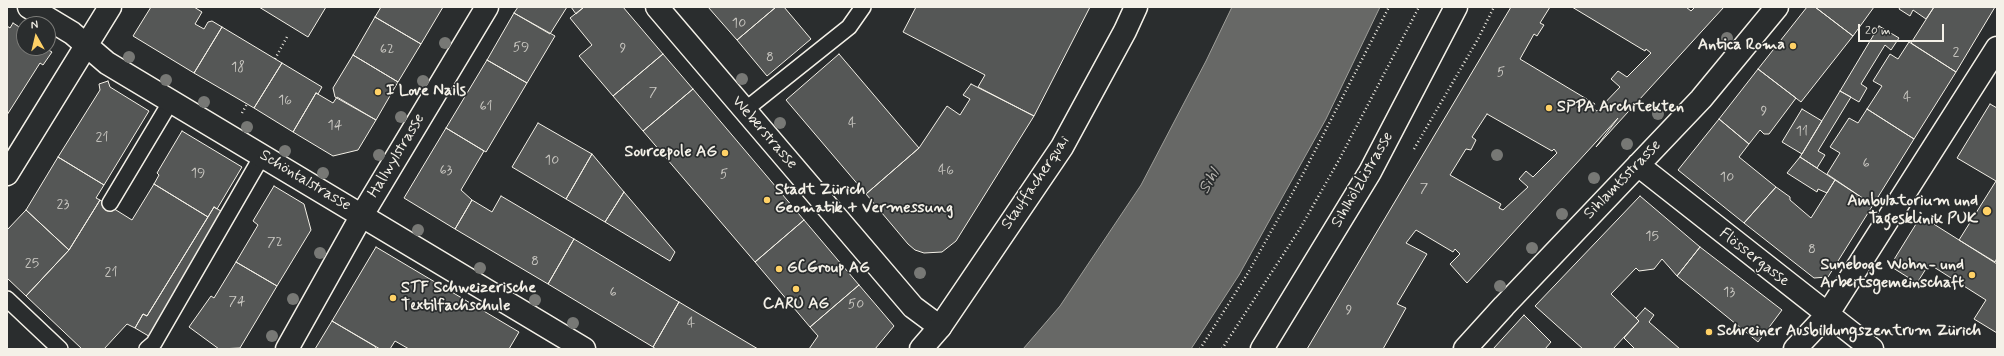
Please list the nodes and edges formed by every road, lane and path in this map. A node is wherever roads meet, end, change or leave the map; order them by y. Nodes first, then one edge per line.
1 (29, 7) edge
2 (110, 7) edge
3 (487, 7) edge
4 (657, 7) edge
5 (863, 7) edge
6 (1136, 7) edge
7 (1389, 7) edge
8 (1419, 7) edge
9 (1456, 7) edge
10 (1777, 7) edge
11 (288, 35) dead end
12 (86, 45) junction
13 (1997, 48) edge
14 (275, 59) dead end
15 (171, 101) junction
16 (247, 104) dead end
17 (745, 110) junction
18 (242, 113) dead end
19 (262, 156) junction
20 (1638, 165) junction
21 (7, 174) edge
22 (110, 203) dead end
23 (362, 215) junction
24 (7, 299) edge
25 (1827, 315) junction
26 (940, 327) junction
27 (154, 347) edge
28 (60, 349) edge
29 (287, 349) edge
30 (584, 349) edge
31 (921, 349) edge
32 (1200, 349) edge
33 (1222, 349) edge
34 (1262, 349) edge
35 (1465, 349) edge
36 (1795, 349) edge
37 (1872, 349) edge

1 - 12 street, Schöntalstrasse
2 - 12 street
3 - 23 street, Hallwylstrasse
4 - 17 street, Weberstrasse
5 - 17 lane
6 - 26 street, Stauffacherquai
7 - 32 path
8 - 33 path
9 - 34 street, Sihlhölzlistrasse
10 - 20 street, Sihlamtsstrasse
11 - 14 path
12 - 15 street, Schöntalstrasse
12 - 21 street
13 - 25 street
15 - 19 street, Schöntalstrasse
15 - 22 lane
16 - 18 path
17 - 26 street, Weberstrasse
19 - 23 street, Schöntalstrasse
19 - 27 lane
20 - 25 street, Flössergasse
20 - 35 street, Sihlamtsstrasse
23 - 29 street, Hallwylstrasse
23 - 30 street, Schöntalstrasse
24 - 28 lane
25 - 36 street
25 - 37 street, Flössergasse
26 - 31 street, Stauffacherquai

